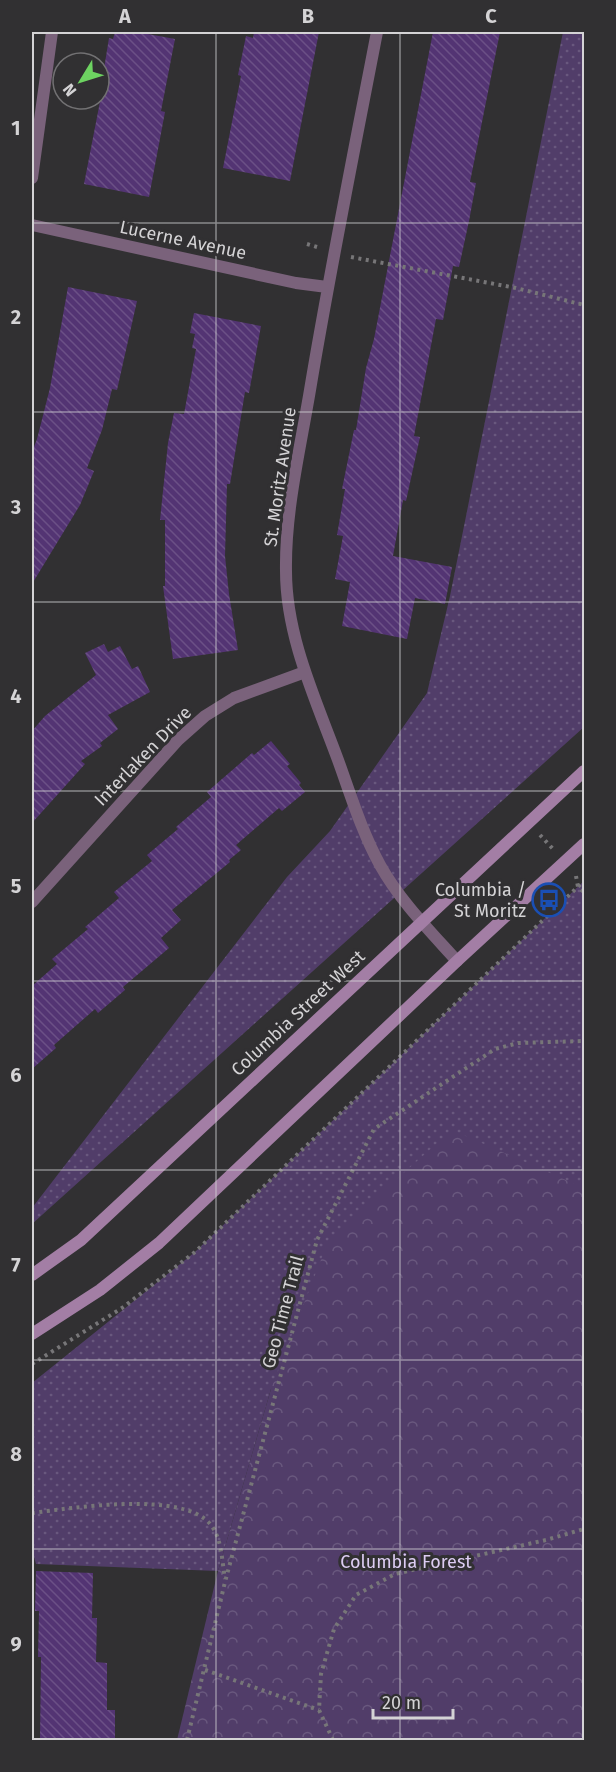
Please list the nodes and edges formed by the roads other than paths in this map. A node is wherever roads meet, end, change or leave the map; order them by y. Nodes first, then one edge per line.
1 (51, 32) edge
2 (376, 32) edge
3 (32, 178) edge
4 (32, 225) edge
5 (327, 287) junction
6 (305, 672) junction
7 (585, 771) edge
8 (585, 844) edge
9 (32, 902) edge
10 (422, 922) junction
11 (457, 962) junction
12 (32, 1275) edge
13 (32, 1334) edge

1 - 3 street
2 - 5 street, St. Moritz Avenue
4 - 5 street, Lucerne Avenue
5 - 6 street, St. Moritz Avenue
6 - 9 street, Interlaken Drive
6 - 10 street, St. Moritz Avenue
7 - 10 main road, Columbia Street West
8 - 11 main road
10 - 11 street, St. Moritz Avenue
10 - 12 main road, Columbia Street West
11 - 13 main road

